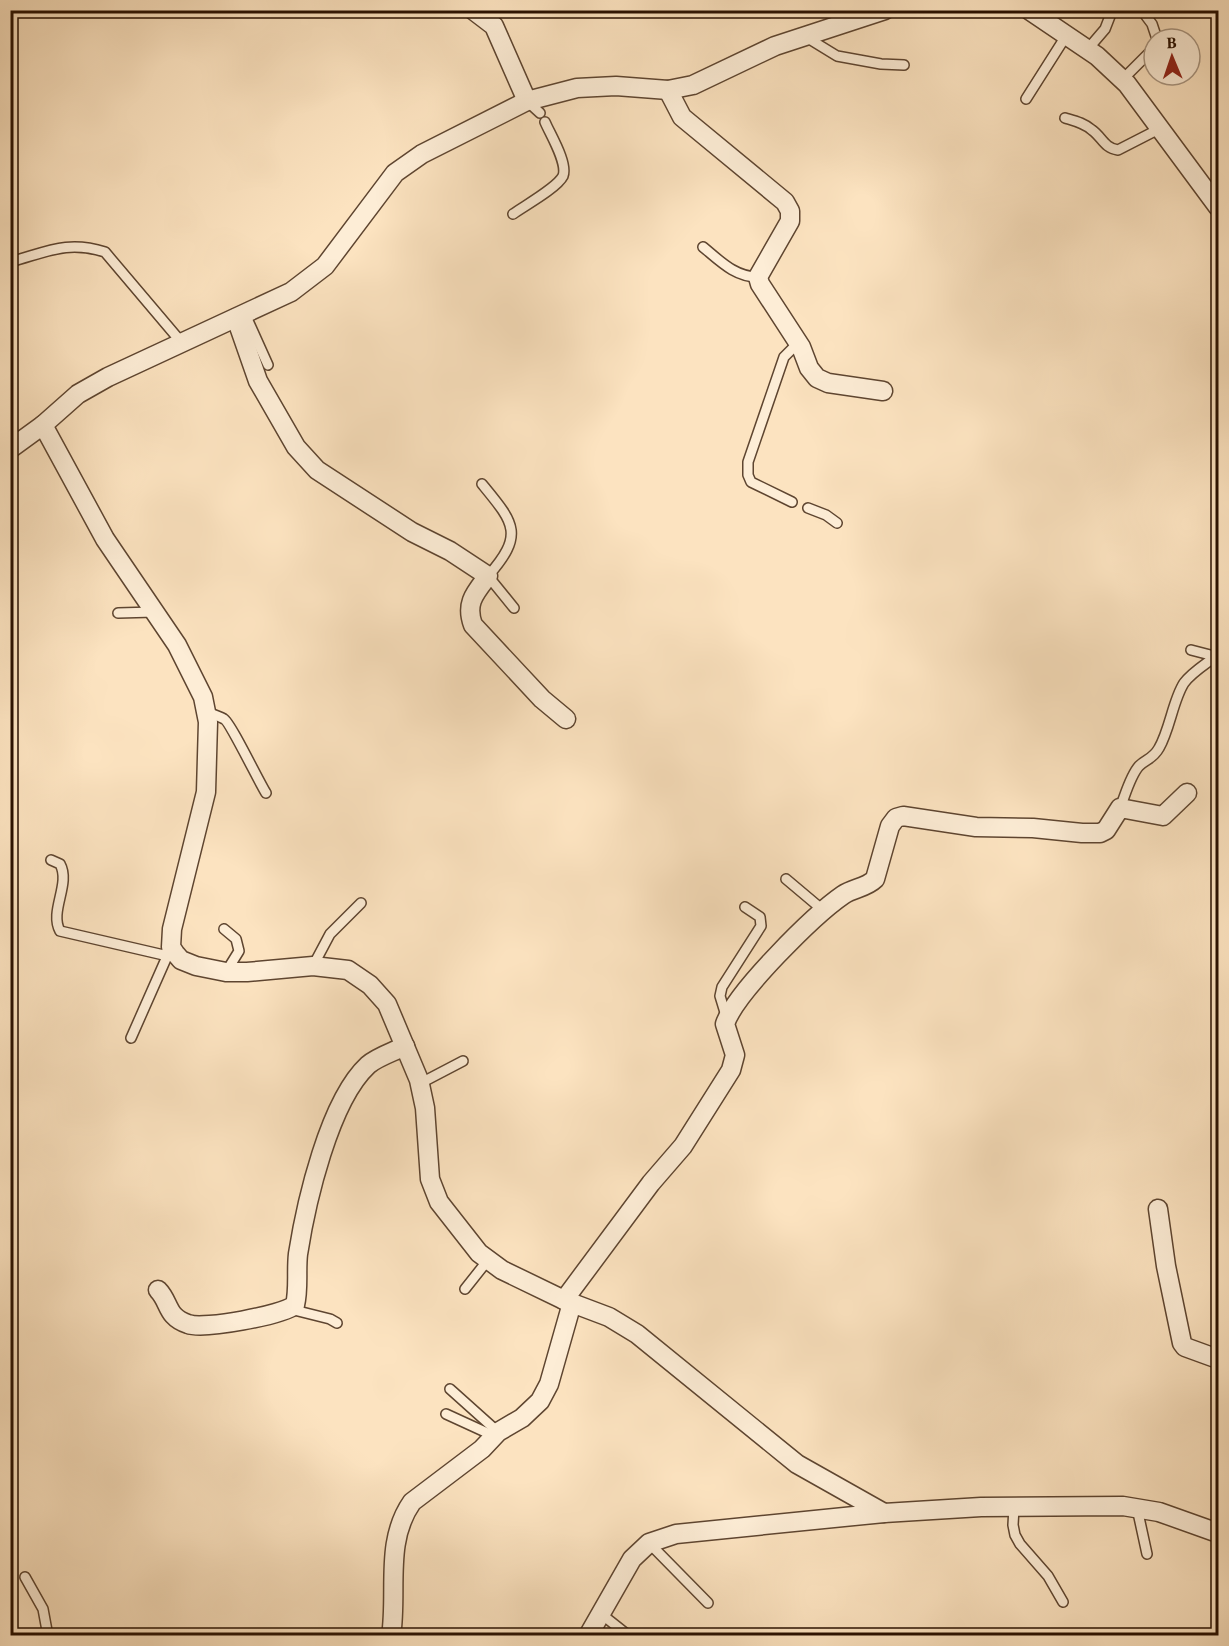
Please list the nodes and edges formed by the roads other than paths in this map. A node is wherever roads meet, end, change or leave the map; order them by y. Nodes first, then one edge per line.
1 (473, 10) edge
2 (885, 10) edge
3 (1029, 10) edge
4 (1112, 11) edge
5 (1146, 16) dead end
6 (1153, 27) edge
7 (804, 36) junction
8 (1066, 36) junction
9 (1087, 50) junction
10 (1142, 60) edge
11 (904, 65) dead end
12 (1122, 80) junction
13 (668, 90) junction
14 (1026, 99) dead end
15 (537, 112) junction
16 (1065, 118) dead end
17 (1160, 129) junction
18 (1218, 207) edge
19 (513, 214) dead end
20 (703, 247) dead end
21 (10, 262) edge
22 (758, 277) junction
23 (241, 316) junction
24 (182, 343) junction
25 (801, 347) junction
26 (268, 365) dead end
27 (883, 391) dead end
28 (43, 425) junction
29 (10, 449) edge
30 (482, 484) dead end
31 (792, 502) dead end
32 (808, 508) dead end
33 (837, 523) dead end
34 (488, 576) junction
35 (514, 608) dead end
36 (155, 612) junction
37 (118, 613) dead end
38 (1191, 650) dead end
39 (1217, 657) edge
40 (206, 712) junction
41 (566, 719) dead end
42 (266, 793) dead end
43 (1186, 793) dead end
44 (1120, 808) junction
45 (51, 860) dead end
46 (786, 879) dead end
47 (362, 903) dead end
48 (745, 907) dead end
49 (824, 911) junction
50 (224, 929) dead end
51 (170, 952) junction
52 (313, 966) junction
53 (226, 972) junction
54 (727, 1019) junction
55 (131, 1038) dead end
56 (405, 1046) junction
57 (463, 1061) dead end
58 (419, 1084) junction
59 (1158, 1209) dead end
60 (488, 1260) junction
61 (465, 1289) dead end
62 (158, 1290) dead end
63 (568, 1302) junction
64 (290, 1309) junction
65 (337, 1323) dead end
66 (1218, 1359) edge
67 (450, 1389) dead end
68 (446, 1414) dead end
69 (496, 1434) junction
70 (1014, 1507) junction
71 (1137, 1508) junction
72 (884, 1513) junction
73 (1218, 1533) edge
74 (649, 1543) junction
75 (1148, 1554) dead end
76 (25, 1577) dead end
77 (1062, 1602) dead end
78 (708, 1603) dead end
79 (600, 1612) junction
80 (48, 1635) edge
81 (391, 1635) edge
82 (588, 1635) edge
83 (629, 1635) edge

1 - 15 street
2 - 7 street
3 - 8 street
4 - 9 lane
5 - 6 lane
7 - 11 lane
7 - 13 street
8 - 9 street
8 - 14 lane
9 - 12 street
10 - 12 lane
12 - 17 street
13 - 15 street
13 - 22 street
15 - 19 lane
15 - 23 street
16 - 17 lane
17 - 18 street
20 - 22 lane
21 - 24 lane
22 - 25 street
23 - 24 street
23 - 26 lane
23 - 34 street
24 - 28 street
25 - 27 street
25 - 31 lane
28 - 29 street
28 - 36 street
30 - 34 lane
32 - 33 lane
34 - 35 lane
34 - 41 street
36 - 37 lane
36 - 40 street
38 - 39 lane
39 - 44 lane
40 - 42 lane
40 - 51 street
43 - 44 street
44 - 49 street
45 - 51 lane
46 - 49 lane
47 - 52 lane
48 - 54 lane
49 - 54 street
50 - 53 lane
51 - 53 street
51 - 55 lane
52 - 53 street
52 - 56 street
54 - 63 street
56 - 58 street
56 - 64 street
57 - 58 lane
58 - 60 street
59 - 66 street
60 - 61 lane
60 - 63 street
62 - 64 street
63 - 69 street
63 - 72 street
64 - 65 lane
67 - 69 lane
68 - 69 lane
69 - 81 street
70 - 71 street
70 - 72 street
70 - 77 lane
71 - 73 street
71 - 75 lane
72 - 74 street
74 - 78 lane
74 - 79 street
76 - 80 lane
79 - 82 street
79 - 83 lane

